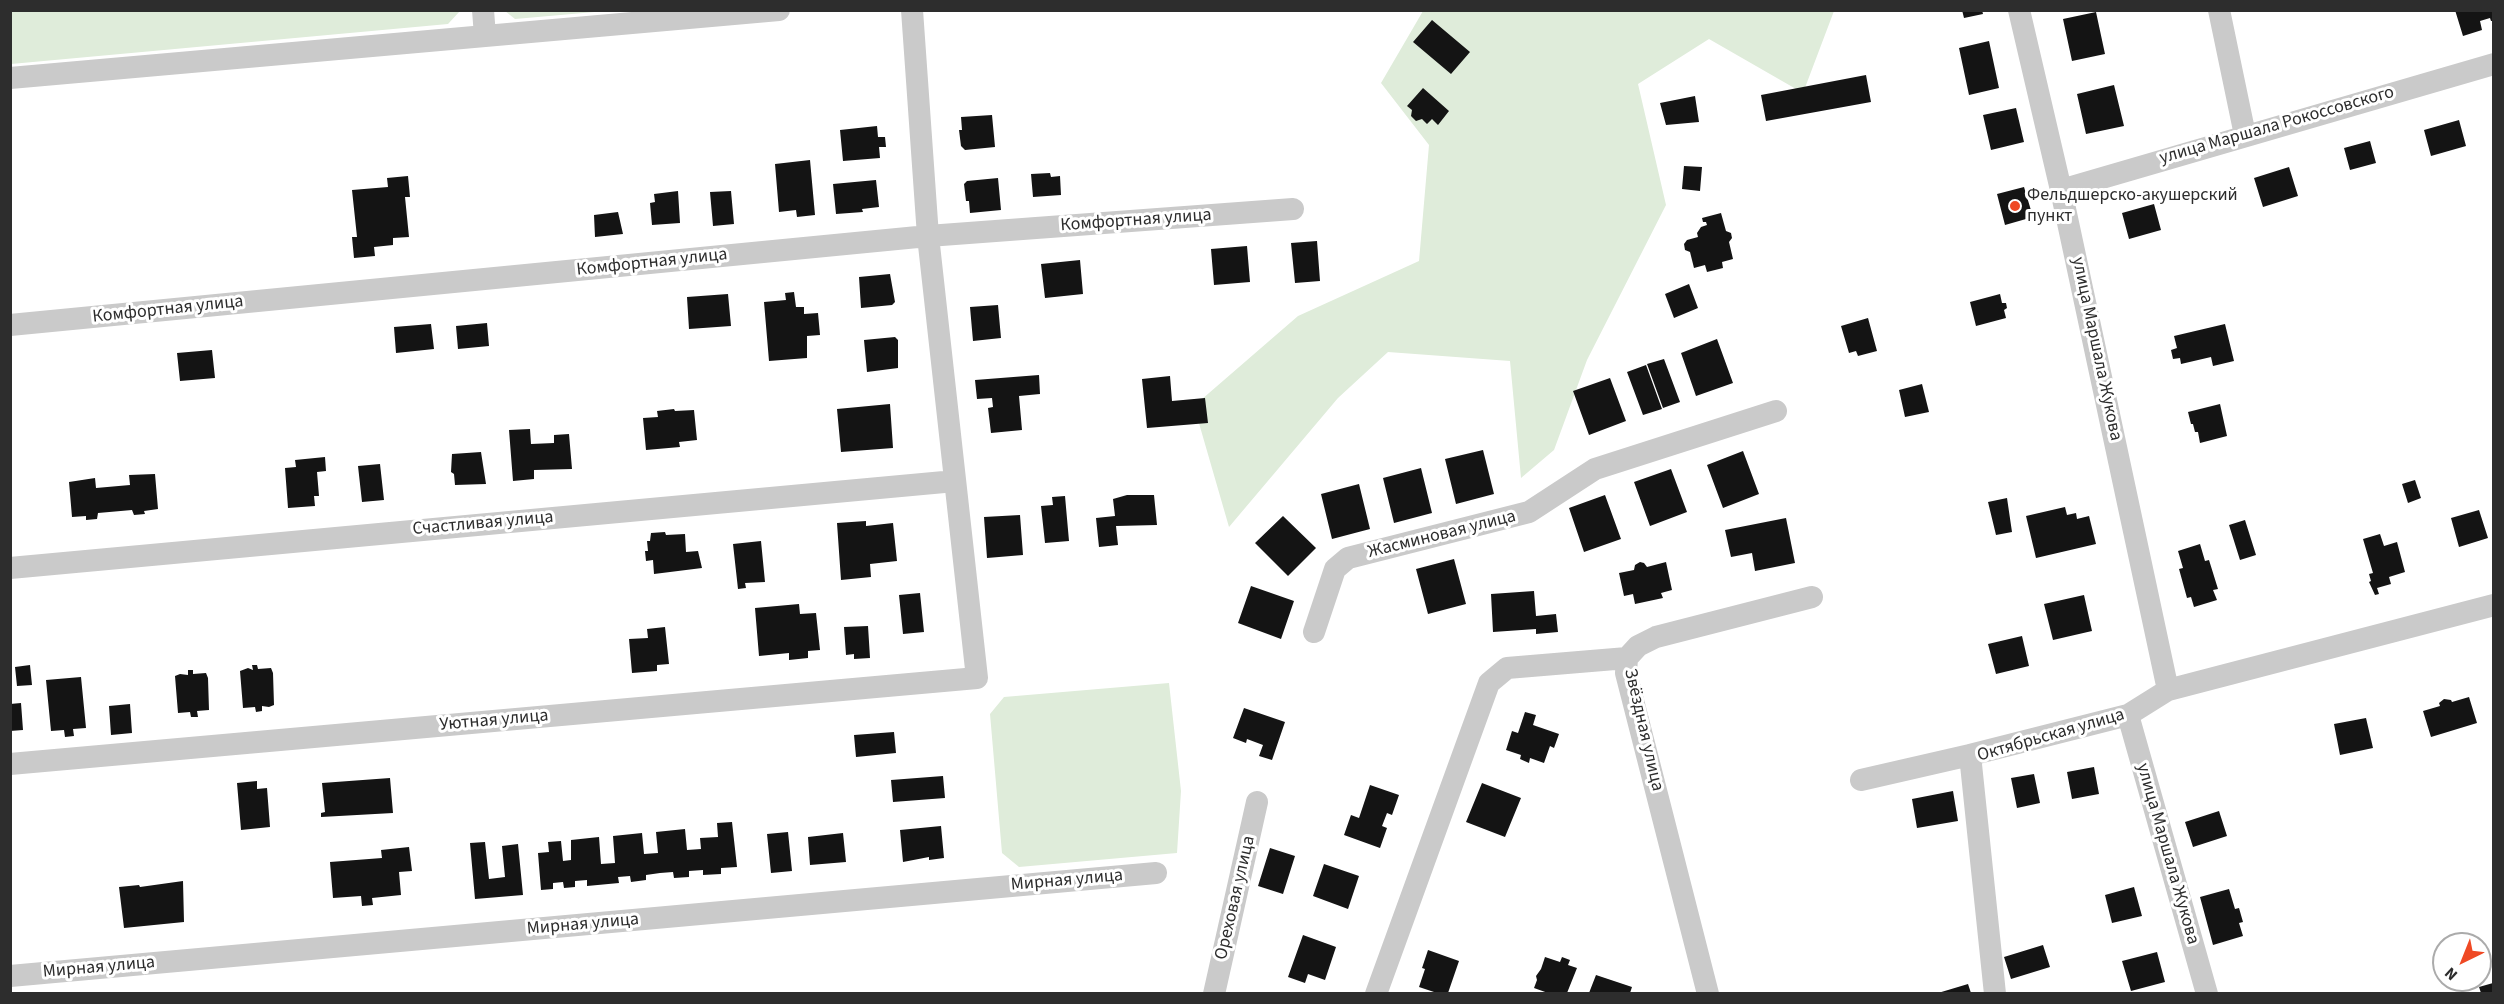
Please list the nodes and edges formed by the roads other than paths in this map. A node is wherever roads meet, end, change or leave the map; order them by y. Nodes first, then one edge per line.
1 (483, 10) edge
2 (778, 10) edge
3 (912, 10) edge
4 (2019, 10) edge
5 (2219, 10) edge
6 (485, 36) junction
7 (2493, 64) edge
8 (10, 78) edge
9 (2246, 135) junction
10 (2061, 190) junction
11 (1293, 209) dead end
12 (928, 236) junction
13 (10, 325) edge
14 (1776, 411) dead end
15 (955, 481) junction
16 (10, 568) edge
17 (1812, 597) dead end
18 (2493, 605) edge
19 (1314, 632) dead end
20 (1627, 658) junction
21 (2168, 690) junction
22 (2128, 715) junction
23 (1970, 755) junction
24 (10, 764) edge
25 (1861, 780) dead end
26 (1257, 802) dead end
27 (1156, 873) dead end
28 (10, 976) edge
29 (1214, 993) edge
30 (1376, 993) edge
31 (1708, 993) edge
32 (1995, 993) edge
33 (2207, 993) edge

1 - 6 street
2 - 6 street
3 - 12 street
4 - 10 street, улица Маршала Жукова
5 - 9 street
6 - 8 street
7 - 9 street, улица Маршала Рокоссовского
9 - 10 street, улица Маршала Рокоссовского
10 - 21 street, улица Маршала Жукова
11 - 12 street, Комфортная улица
12 - 13 street, Комфортная улица
12 - 15 street
14 - 19 street, Жасминовая улица
15 - 16 street, Счастливая улица
15 - 24 street, Уютная улица
17 - 20 street, Звёздная улица
18 - 21 street, Октябрьская улица
20 - 30 street
20 - 31 street, Звёздная улица
21 - 22 street, Октябрьская улица
22 - 23 street, Октябрьская улица
22 - 33 street, улица Маршала Жукова
23 - 25 street
23 - 32 street, Октябрьская улица
26 - 29 street, Ореховая улица
27 - 28 street, Мирная улица

